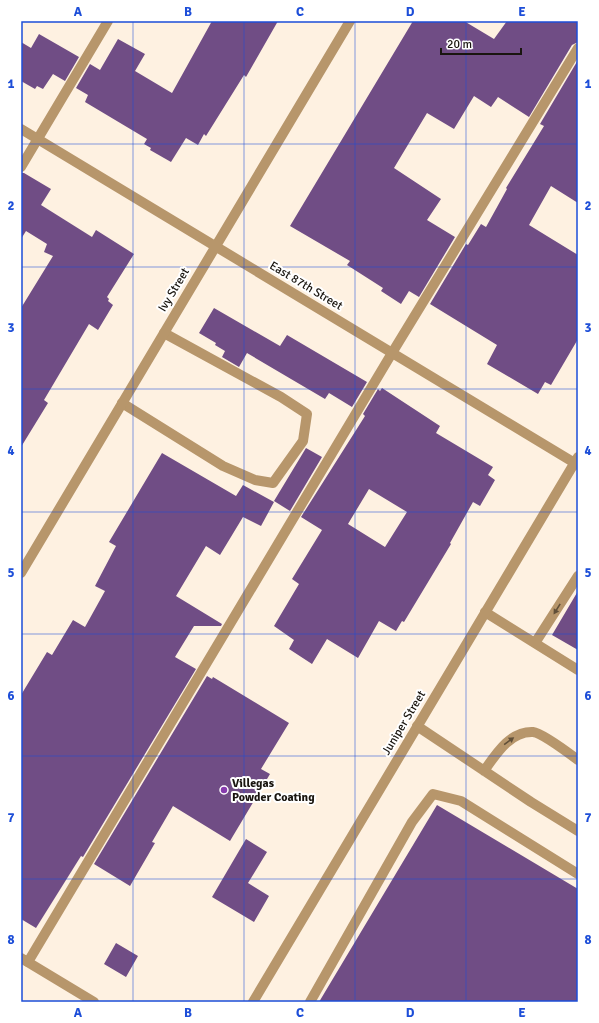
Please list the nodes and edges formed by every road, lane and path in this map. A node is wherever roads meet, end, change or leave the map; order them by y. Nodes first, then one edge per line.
1 (108, 21) edge
2 (350, 21) edge
3 (578, 48) edge
4 (21, 129) edge
5 (37, 139) junction
6 (21, 167) edge
7 (215, 246) junction
8 (164, 333) junction
9 (392, 353) junction
10 (122, 404) junction
11 (577, 462) edge
12 (21, 572) edge
13 (578, 576) edge
14 (486, 612) junction
15 (535, 643) junction
16 (578, 670) edge
17 (417, 726) junction
18 (578, 760) edge
19 (484, 770) junction
20 (578, 831) edge
21 (578, 874) edge
22 (24, 960) edge
23 (94, 1002) edge
24 (252, 1002) edge
25 (310, 1002) edge

1 - 5 street
2 - 7 street, Ivy Street
3 - 9 street
4 - 5 street, East 87th Street
5 - 6 street
5 - 7 street, East 87th Street
7 - 8 street, Ivy Street
7 - 9 street, East 87th Street
8 - 10 street, Ivy Street
8 - 10 street
9 - 11 street, East 87th Street
9 - 22 street
10 - 12 street, Ivy Street
11 - 14 street, Juniper Street
13 -> 15 street
14 - 15 street
14 - 17 street, Juniper Street
15 - 16 street
17 - 19 street
17 - 24 street, Juniper Street
19 -> 18 street
19 - 20 street
21 - 25 street
22 - 23 street

